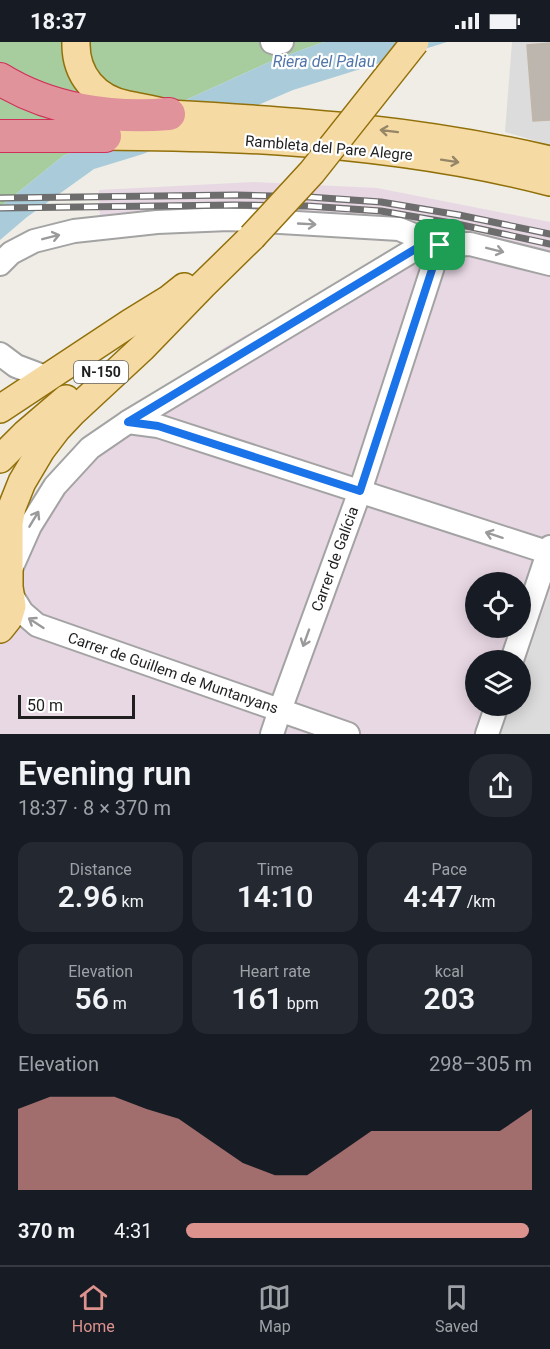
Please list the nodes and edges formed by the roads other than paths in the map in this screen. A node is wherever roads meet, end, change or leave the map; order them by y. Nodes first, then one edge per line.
1 (272, 42) edge
2 (282, 42) edge
3 (399, 42) edge
4 (415, 42) edge
5 (78, 54) edge
6 (0, 80) edge
7 (20, 101) edge
8 (176, 126) junction
9 (3, 136) edge
10 (105, 136) junction
11 (550, 160) edge
12 (550, 182) edge
13 (245, 237) junction
14 (440, 245) junction
15 (0, 264) edge
16 (550, 264) edge
17 (203, 285) junction
18 (169, 299) junction
19 (0, 354) edge
20 (48, 378) junction
21 (0, 409) edge
22 (128, 422) junction
23 (0, 440) edge
24 (0, 459) edge
25 (360, 491) junction
26 (549, 551) edge
27 (7, 582) edge
28 (0, 629) edge
29 (515, 650) edge
30 (279, 710) junction
31 (493, 716) edge
32 (272, 734) edge
33 (348, 734) edge
34 (487, 734) edge

1 - 2 street
3 - 13 main road, N-150
4 - 13 main road, N-150, bridge
5 - 8 main road
6 - 7 highway
7 - 8 highway
7 - 10 highway
8 - 10 main road, Rambleta del Pare Alegre
11 -> 8 main road, Rambleta del Pare Alegre
8 -> 12 main road, Rambleta del Pare Alegre
9 - 10 highway
13 - 17 main road, N-150
13 - 18 main road, N-150
15 -> 14 street
14 -> 16 street
14 - 22 street
14 - 25 street, Carrer de Galícia
17 - 24 main road, N-150
17 - 27 main road
18 - 20 main road
18 - 23 main road, N-150
19 - 20 street
20 - 21 main road
22 - 25 street
27 -> 22 street
26 -> 25 street
25 -> 30 street, Carrer de Galícia
26 - 29 street
27 - 28 main road
30 -> 27 street, Carrer de Guillem de Muntanyans
30 - 32 street, Carrer de Galícia
30 - 33 street, Carrer de Guillem de Muntanyans
31 - 34 street

